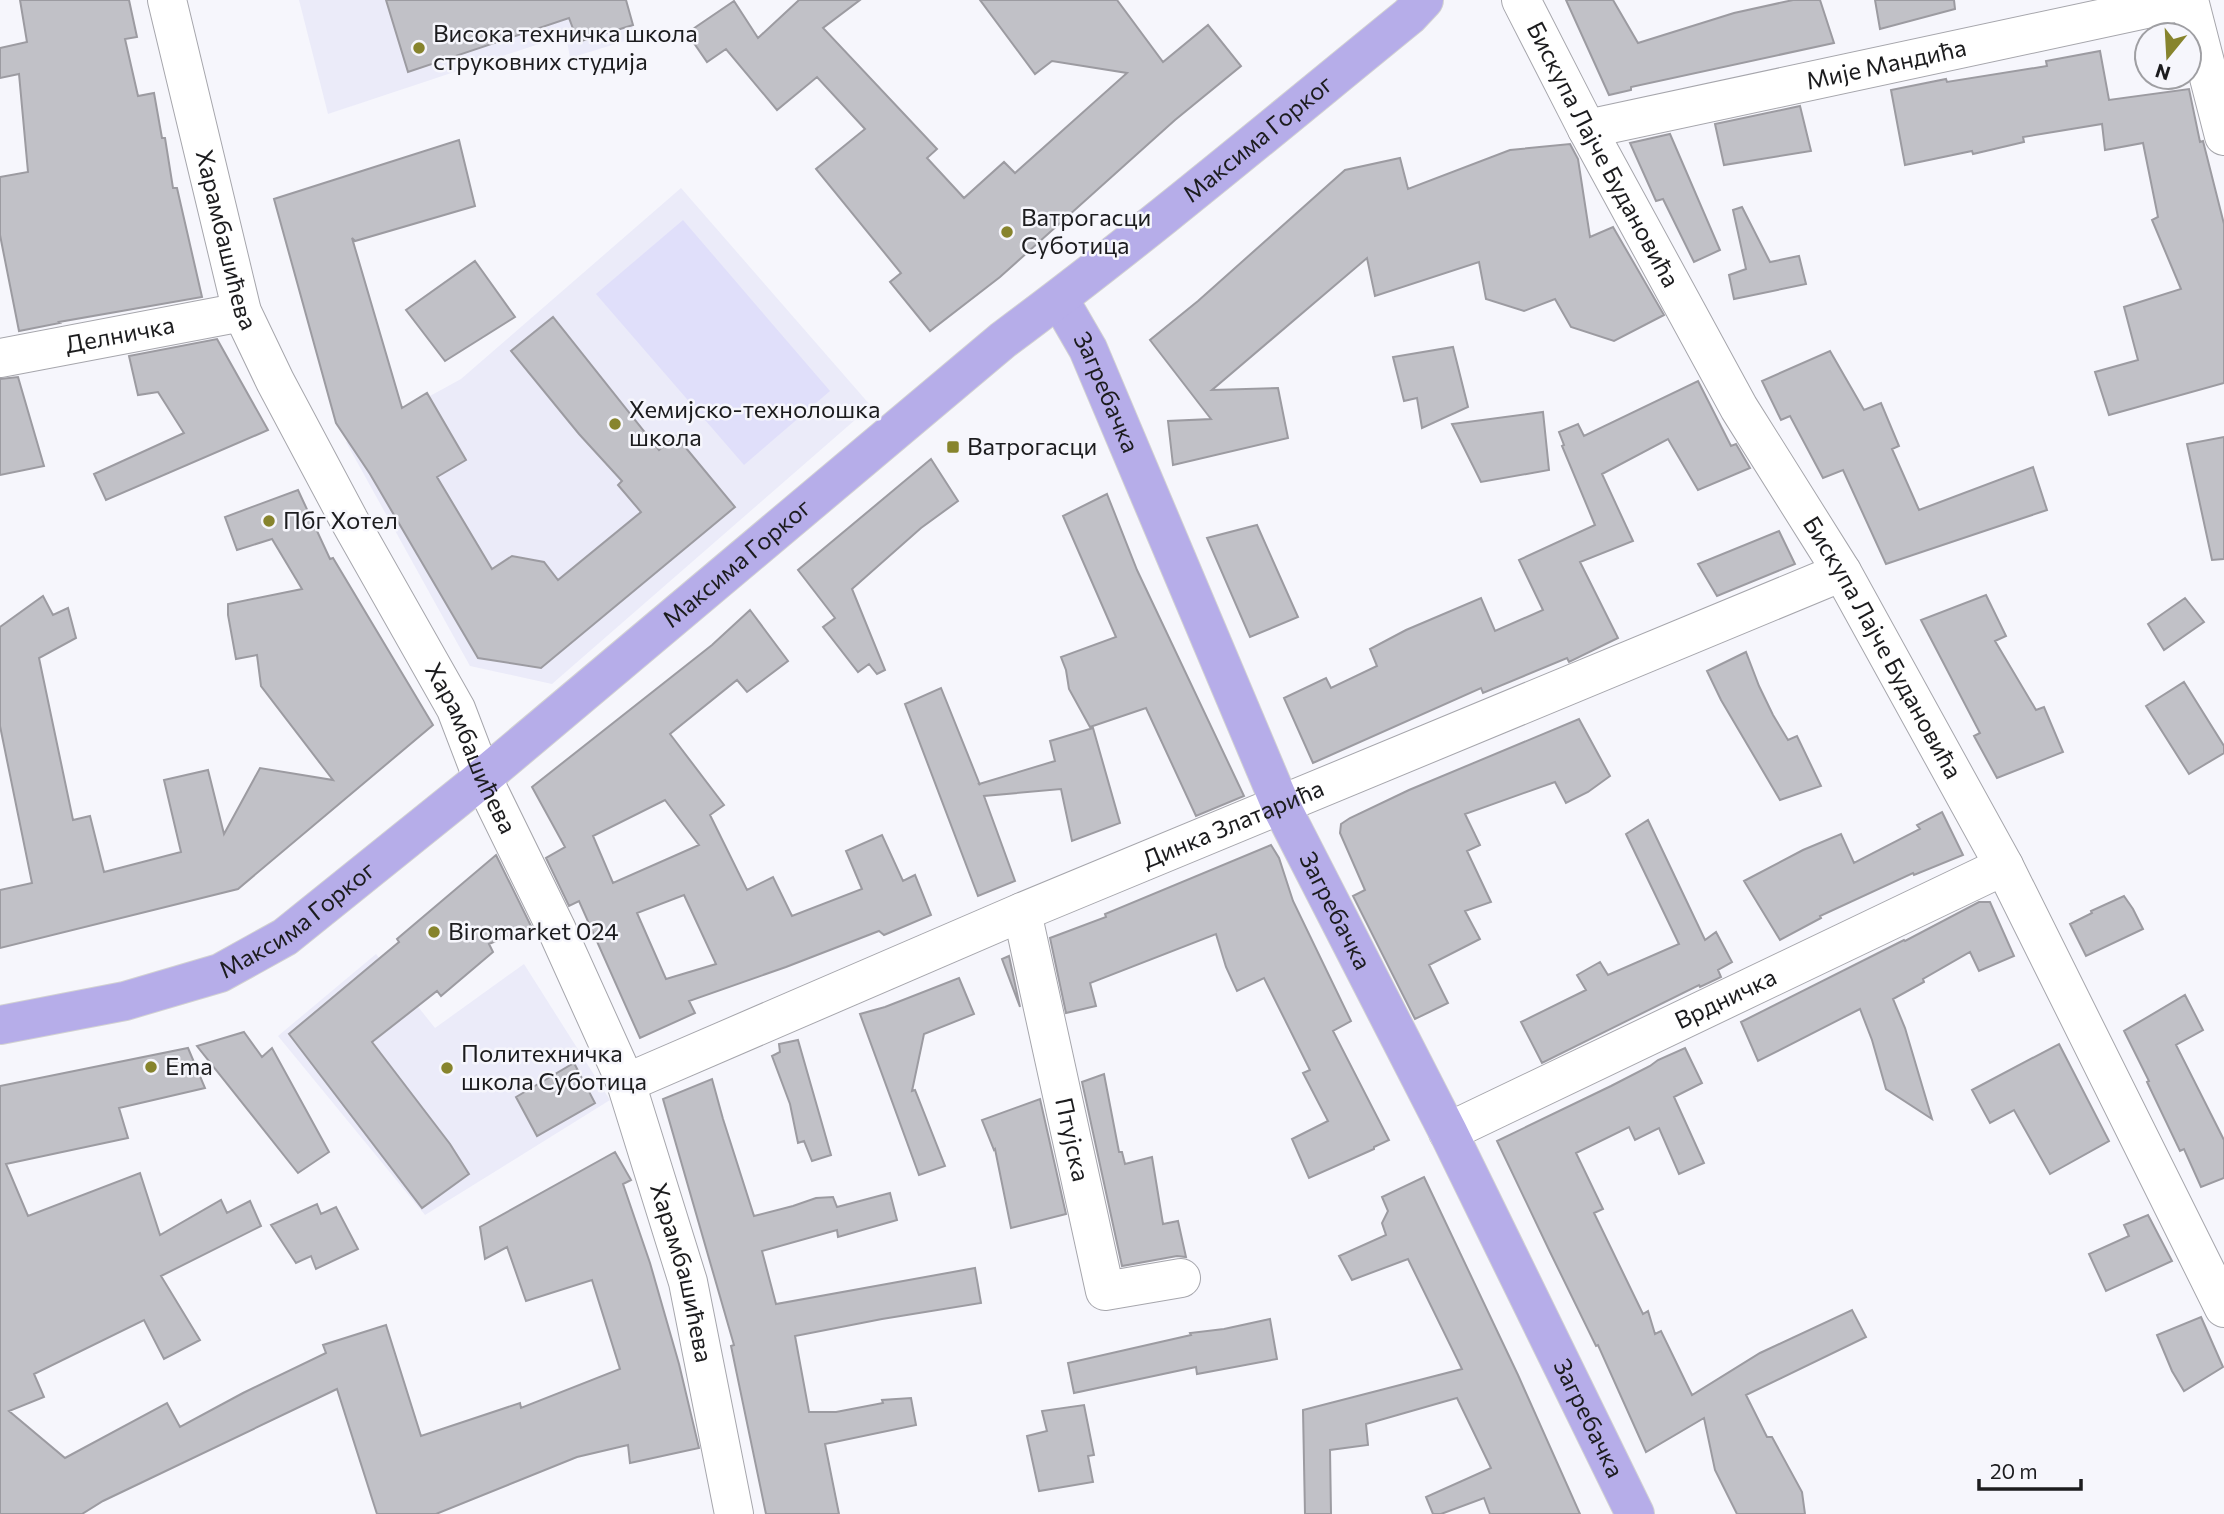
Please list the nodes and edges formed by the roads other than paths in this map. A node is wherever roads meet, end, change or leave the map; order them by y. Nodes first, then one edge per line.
1 (167, 0) edge
2 (1424, 0) edge
3 (1521, 0) edge
4 (2188, 0) edge
5 (1587, 129) junction
6 (2224, 136) edge
7 (1059, 299) junction
8 (242, 312) junction
9 (0, 358) edge
10 (1842, 572) junction
11 (482, 778) junction
12 (1281, 806) junction
13 (2004, 866) junction
14 (1022, 912) junction
15 (0, 1025) edge
16 (626, 1083) junction
17 (1448, 1132) junction
18 (1181, 1278) dead end
19 (2224, 1308) edge
20 (734, 1514) edge
21 (1635, 1514) edge

1 - 8 street, Харамбашићева
2 - 7 main road, Максима Горког
3 - 5 street, Бискупа Лајче Будановића
4 - 5 street, Мије Мандића
4 - 6 street
5 - 10 street, Бискупа Лајче Будановића
7 - 11 main road, Максима Горког
7 - 12 main road, Загребачка
8 - 9 street, Делничка
8 - 11 street, Харамбашићева
10 - 12 street, Динка Златарића
10 - 13 street, Бискупа Лајче Будановића
11 - 15 main road, Максима Горког
11 - 16 street, Харамбашићева
12 - 14 street, Динка Златарића
12 - 17 main road, Загребачка
13 - 17 street, Врдничка
13 - 19 street, Бискупа Лајче Будановића
14 - 16 street, Динка Златарића
14 - 18 street, Птујска
16 - 20 street, Харамбашићева
17 - 21 main road, Загребачка

